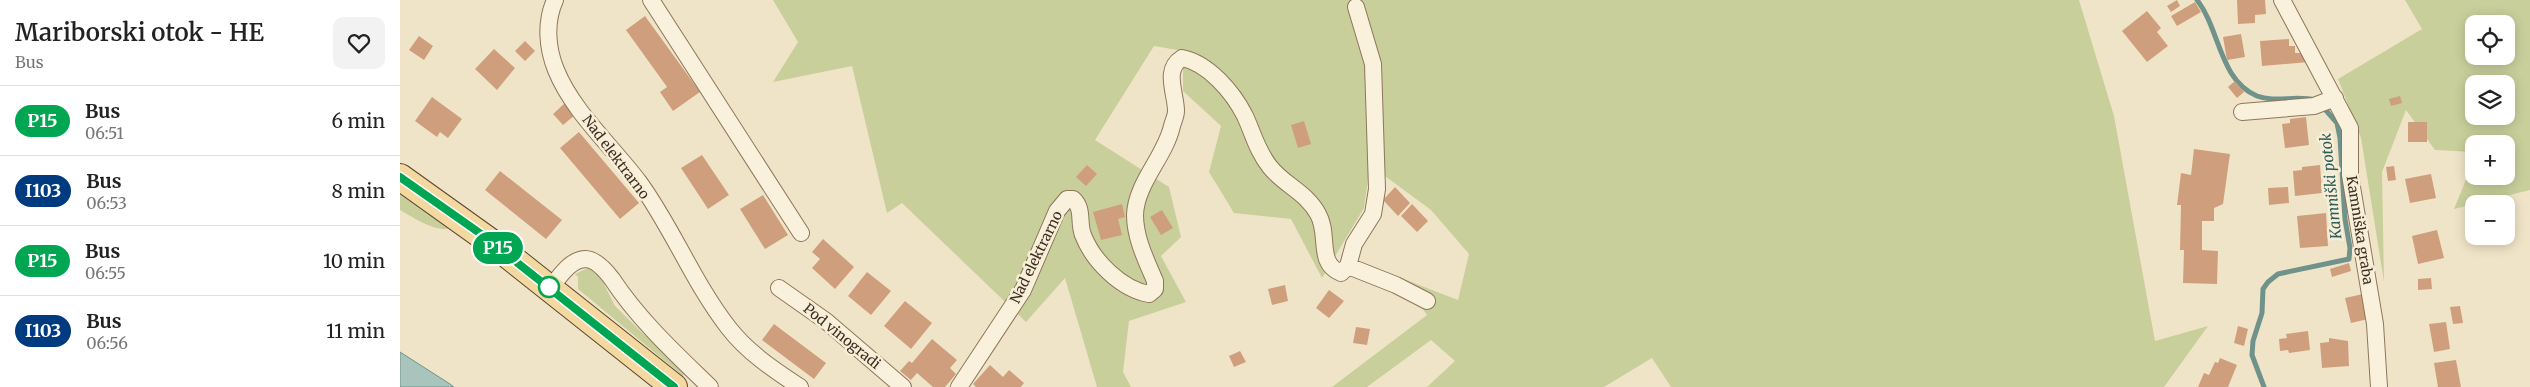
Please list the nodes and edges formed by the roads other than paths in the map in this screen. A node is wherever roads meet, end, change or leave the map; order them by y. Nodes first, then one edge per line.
1 (554, 0) edge
2 (651, 0) edge
3 (2282, 0) edge
4 (1356, 7) dead end
5 (2325, 102) junction
6 (2242, 112) dead end
7 (400, 177) edge
8 (801, 233) dead end
9 (1348, 266) junction
10 (550, 288) junction
11 (779, 288) dead end
12 (1427, 300) dead end
13 (674, 387) edge
14 (710, 387) edge
15 (800, 387) edge
16 (903, 387) edge
17 (959, 387) edge
18 (2379, 387) edge

1 - 15 street, Nad elektrarno
2 - 8 street
3 - 5 street, Kamniška graba
4 - 9 street
5 - 6 street
5 - 18 street, Kamniška graba
7 - 10 main road
9 - 12 street, Nad elektrarno
9 - 17 street, Nad elektrarno
10 - 13 main road
10 - 14 street
11 - 16 street, Pod vinogradi

